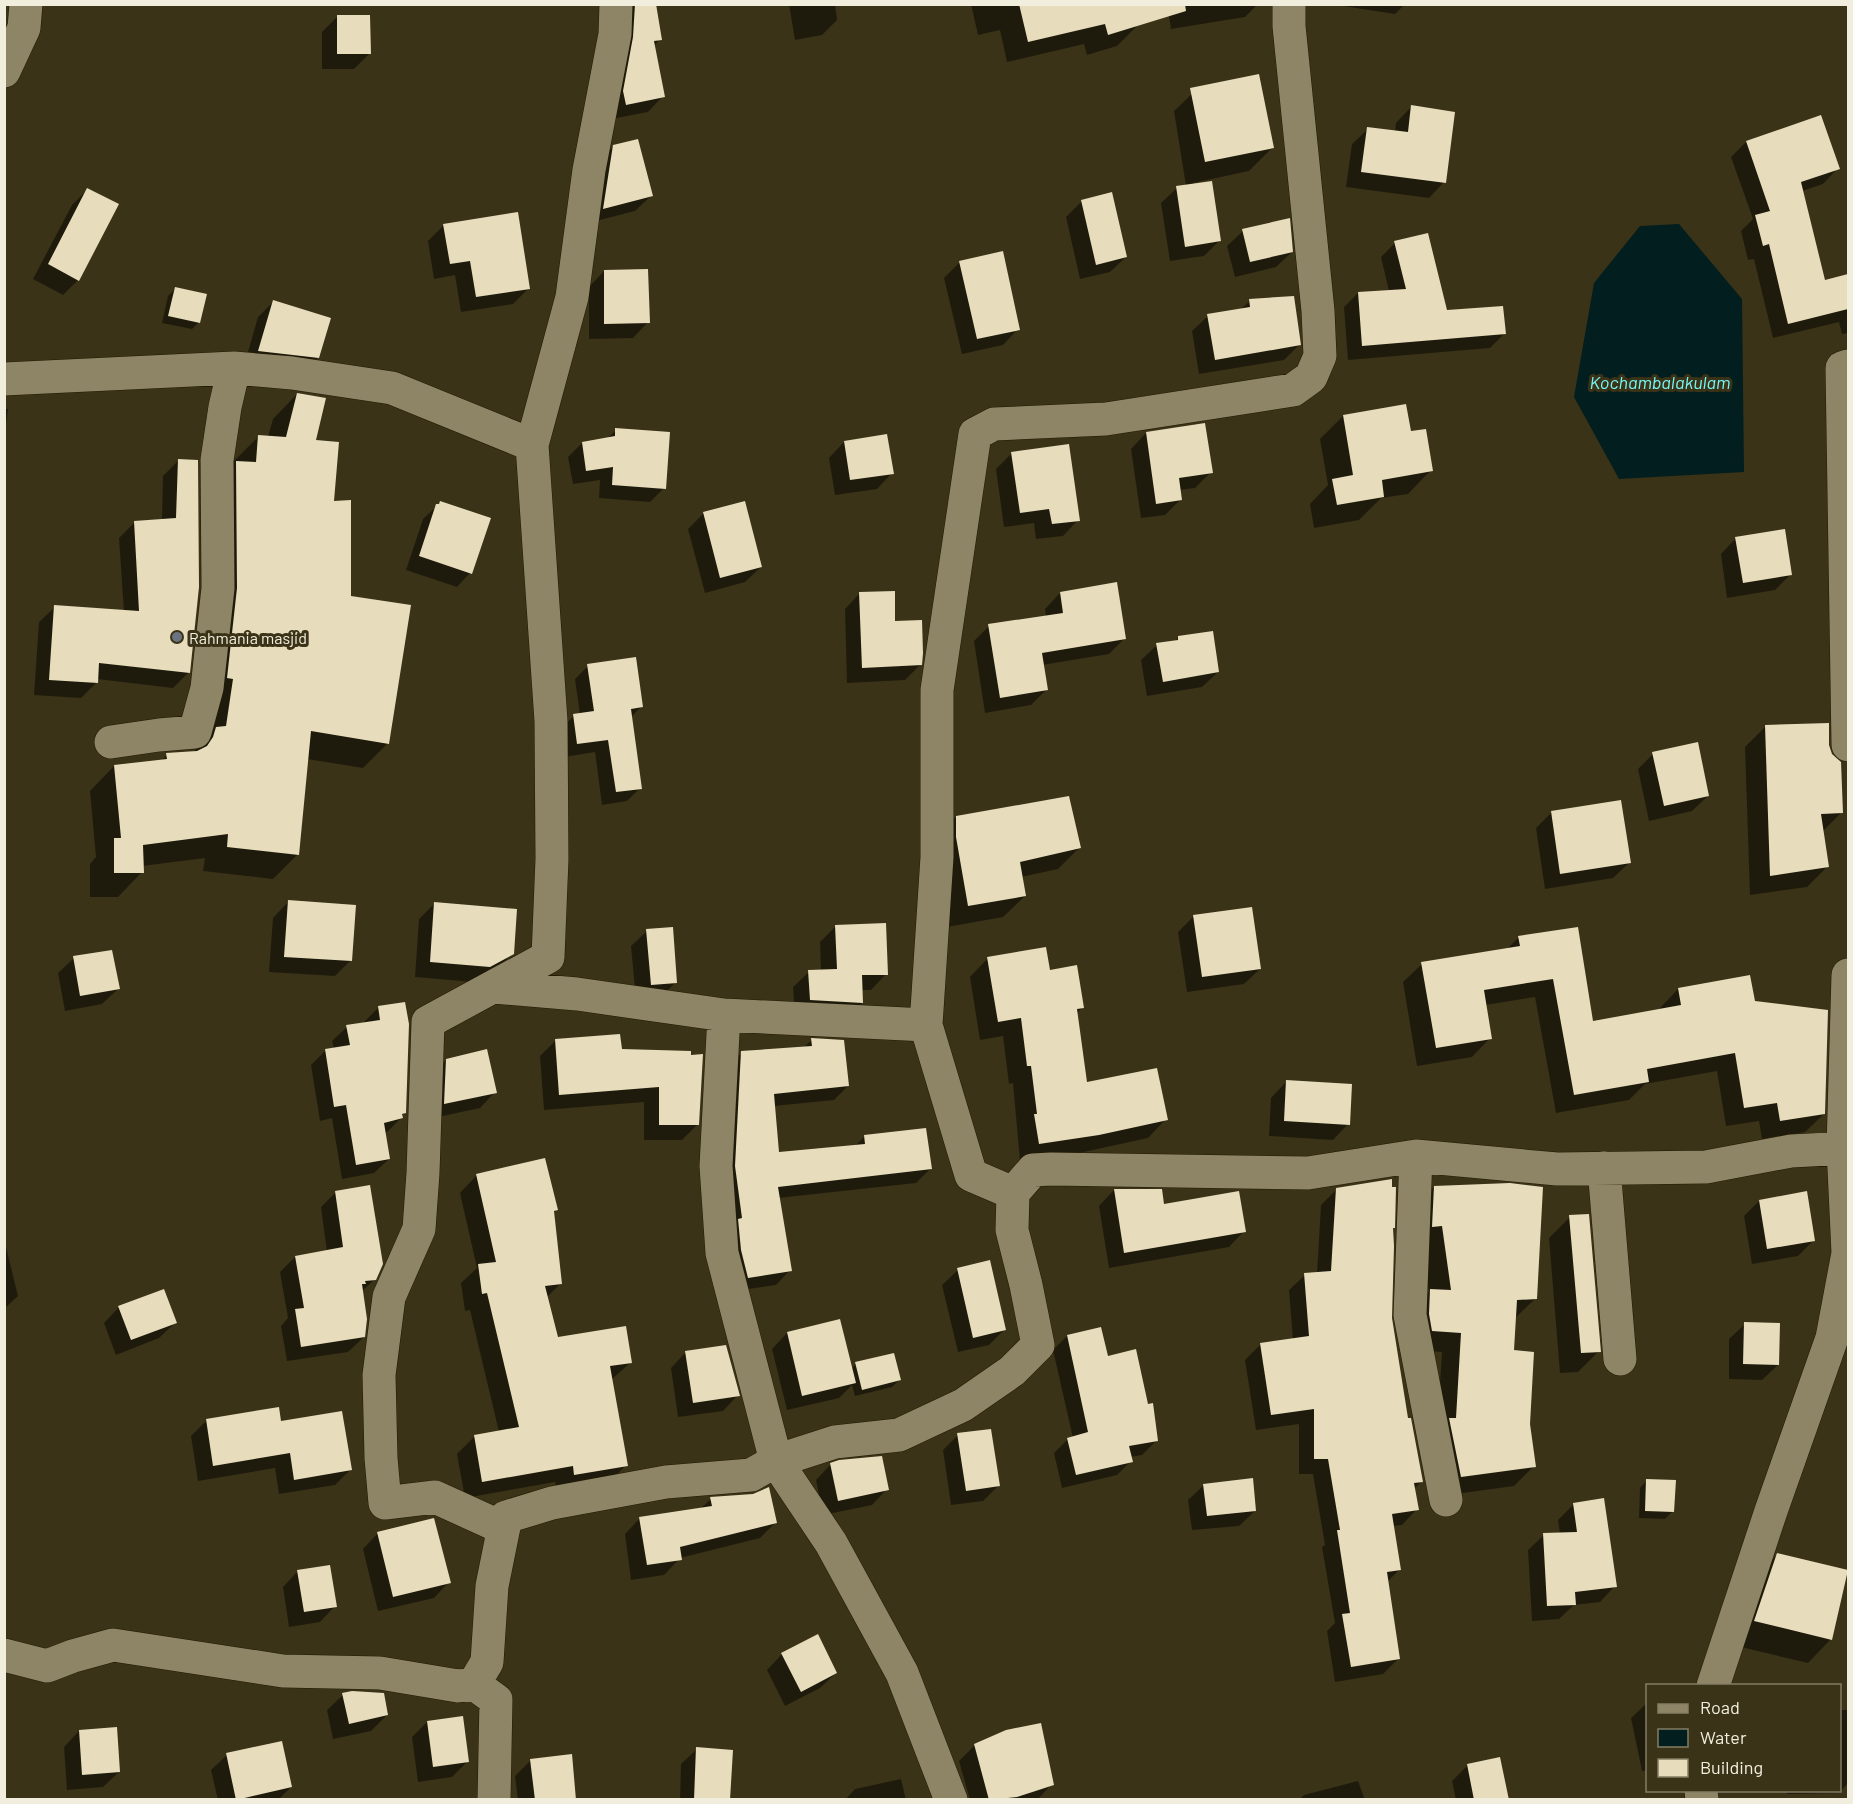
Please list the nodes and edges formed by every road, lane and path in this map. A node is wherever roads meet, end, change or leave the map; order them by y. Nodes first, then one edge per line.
1 (26, 4) edge
2 (616, 4) edge
3 (1289, 4) edge
4 (4, 71) edge
5 (1848, 366) edge
6 (234, 368) junction
7 (4, 379) edge
8 (532, 445) junction
9 (111, 742) dead end
10 (1848, 745) edge
11 (1848, 975) edge
12 (494, 987) junction
13 (724, 1015) junction
14 (926, 1025) junction
15 (1846, 1148) edge
16 (1416, 1156) junction
17 (1604, 1168) junction
18 (1013, 1193) junction
19 (1620, 1359) dead end
20 (776, 1461) junction
21 (1446, 1500) dead end
22 (503, 1528) junction
23 (4, 1655) edge
24 (474, 1684) junction
25 (1714, 1684) edge
26 (494, 1800) edge
27 (951, 1800) edge

1 - 4 street
2 - 8 street
3 - 14 street
5 - 10 street
6 - 7 street
6 - 8 street
6 - 9 street
8 - 12 street
11 - 15 street
12 - 13 street
12 - 22 street
13 - 14 street
13 - 20 street
14 - 18 street
15 - 17 street
15 - 25 street
16 - 17 street
16 - 18 street
16 - 21 street
17 - 19 street
18 - 20 street
20 - 22 street
20 - 27 street
22 - 24 street
23 - 24 street
24 - 26 street

